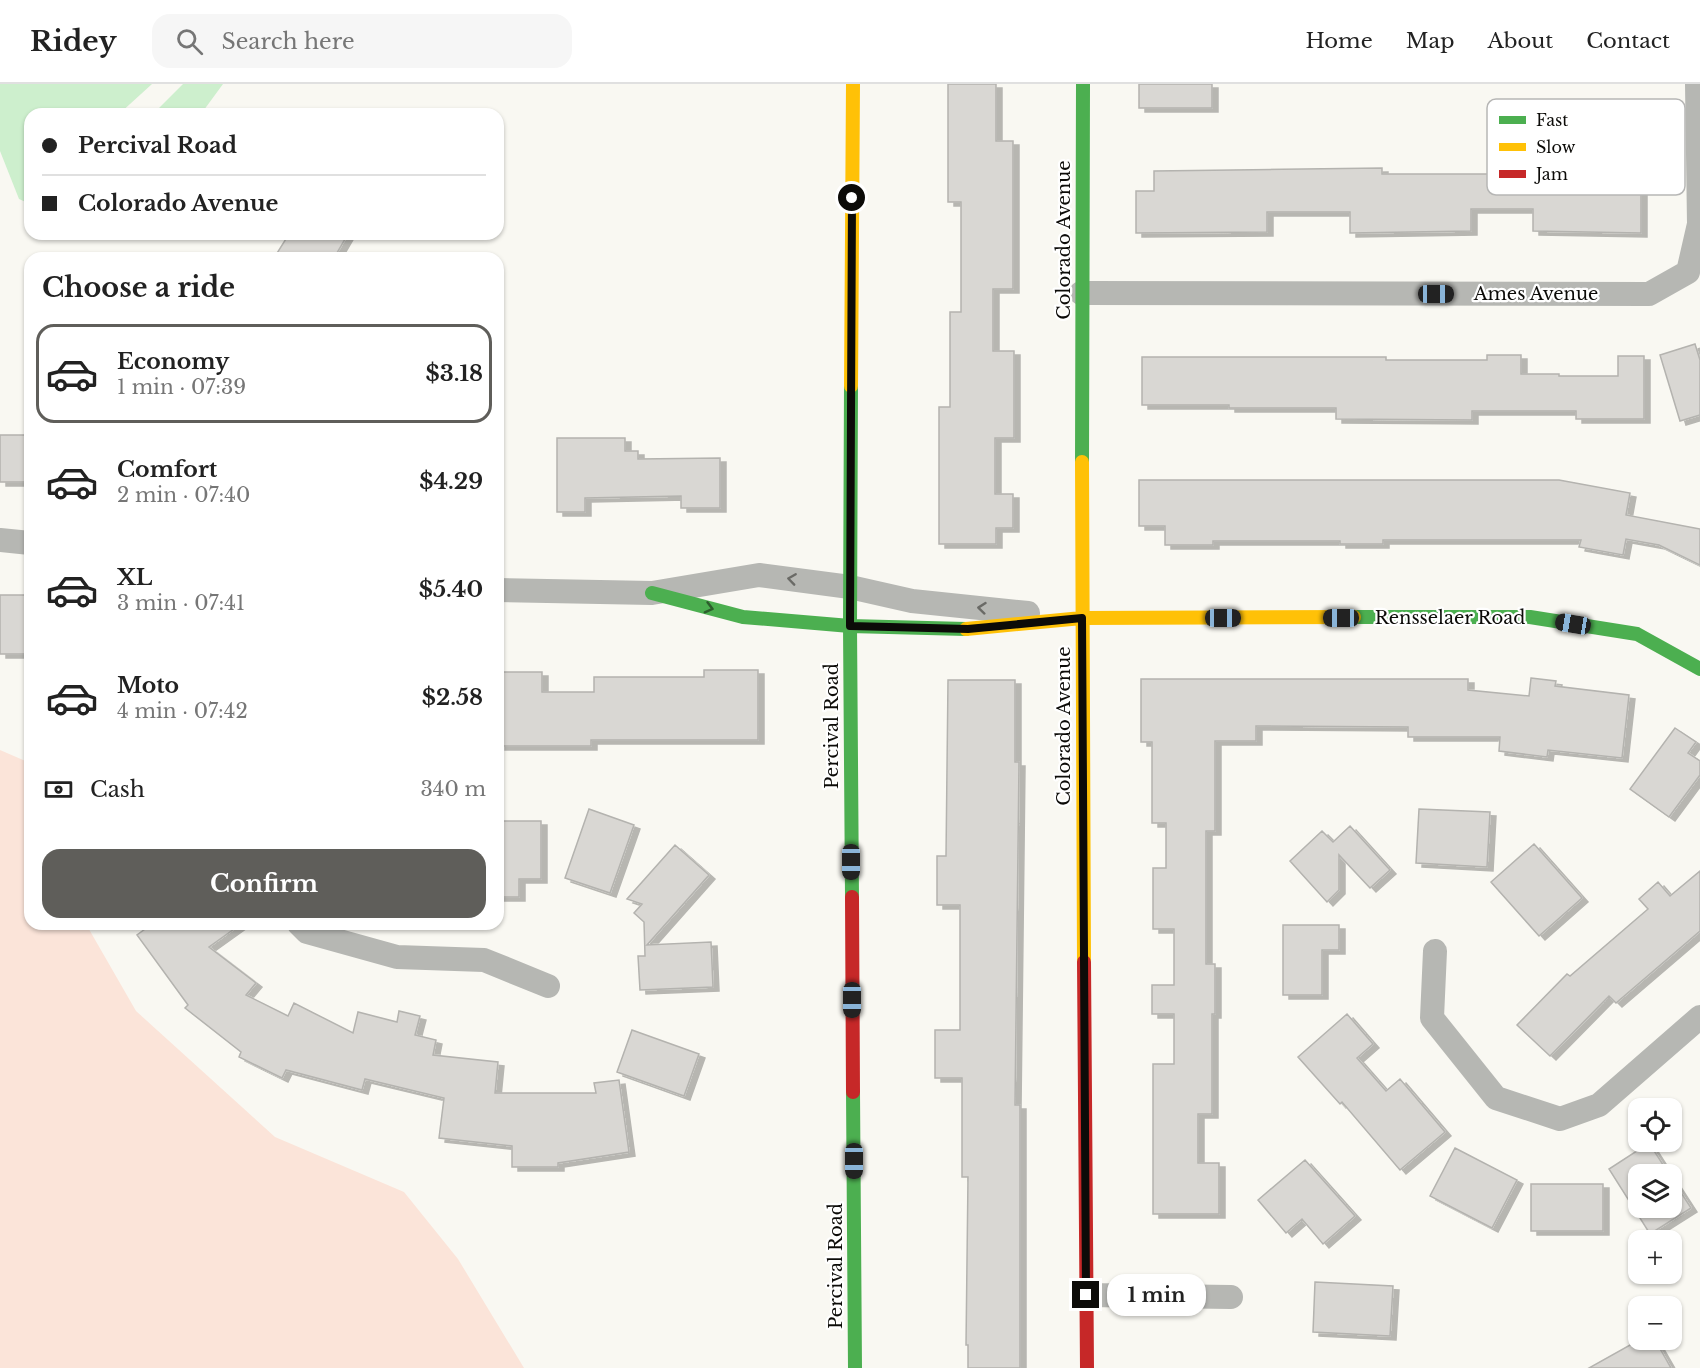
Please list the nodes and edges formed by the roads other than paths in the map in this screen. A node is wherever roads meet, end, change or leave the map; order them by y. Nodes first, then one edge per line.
1 (853, 84) edge
2 (1083, 84) edge
3 (1697, 84) edge
4 (1081, 293) junction
5 (0, 540) edge
6 (24, 542) edge
7 (850, 587) junction
8 (504, 590) edge
9 (652, 593) junction
10 (1082, 618) junction
11 (850, 626) junction
12 (1700, 669) edge
13 (305, 930) edge
14 (1435, 951) dead end
15 (548, 986) dead end
16 (1700, 1017) edge
17 (1086, 1295) junction
18 (1231, 1297) dead end
19 (855, 1368) edge
20 (1087, 1368) edge

1 - 7 street, Percival Road
2 - 4 street, Colorado Avenue
3 - 4 street, Ames Avenue
4 - 10 street, Colorado Avenue
5 - 6 street
7 -> 9 street, Rensselaer Road
10 -> 7 street, Rensselaer Road
7 - 11 street, Percival Road
8 - 9 street, Rensselaer Road
9 -> 11 street, Rensselaer Road
10 - 11 street, Rensselaer Road
10 - 12 street, Rensselaer Road
10 - 17 street, Colorado Avenue
11 - 19 street, Percival Road
13 - 15 street
14 - 16 street
17 - 18 street
17 - 20 street, Colorado Avenue

